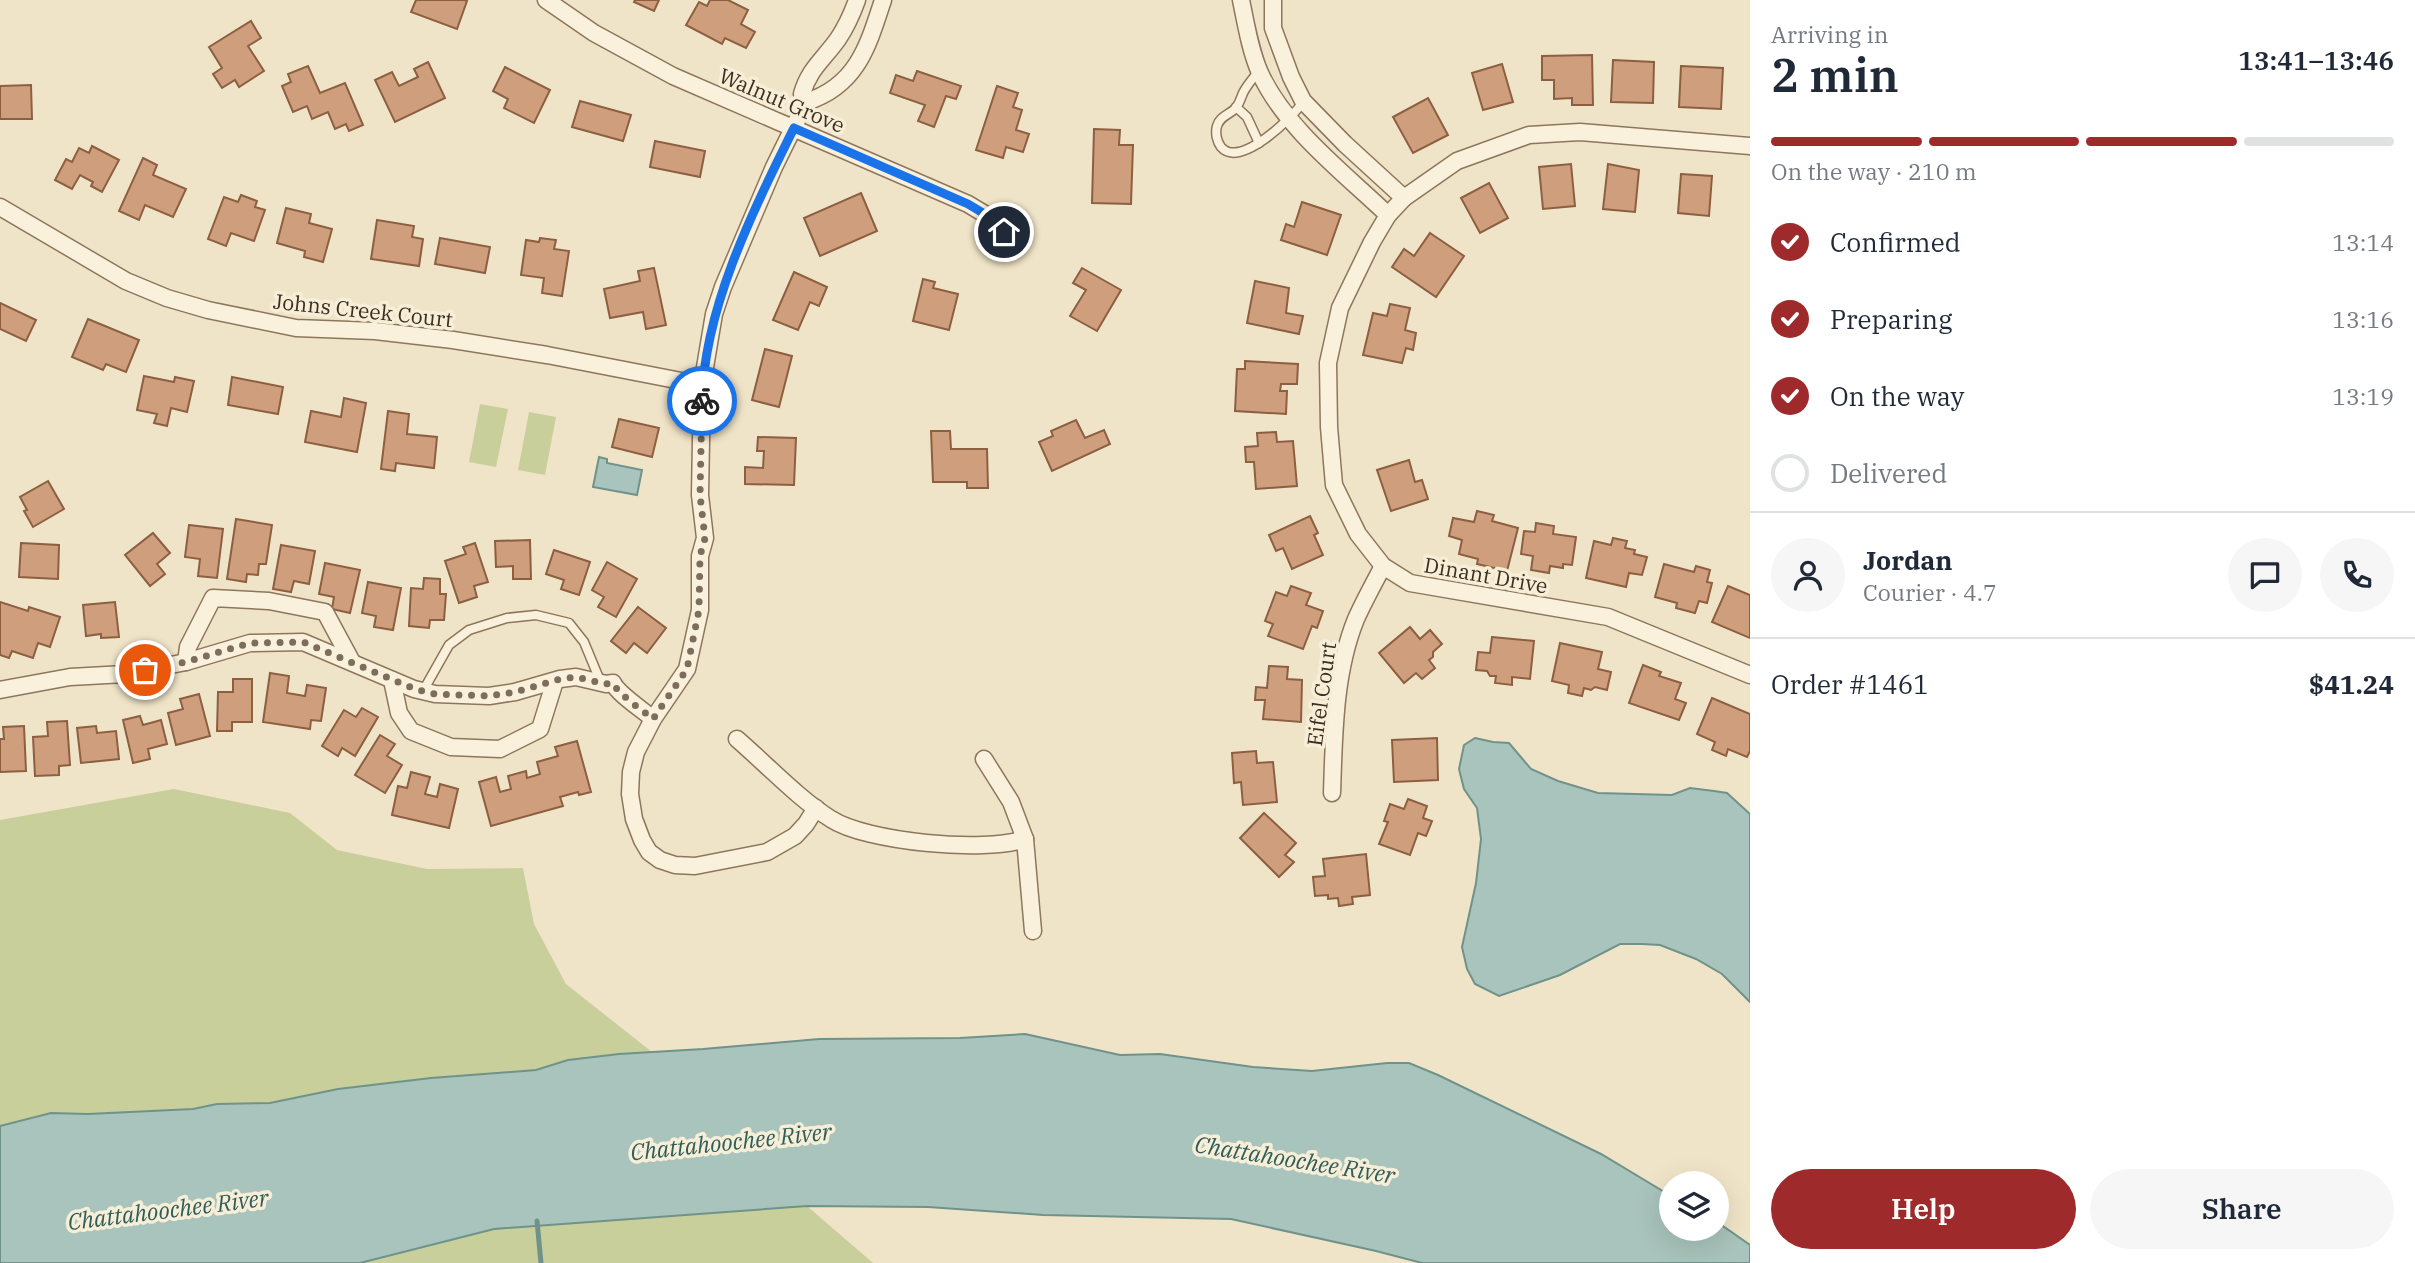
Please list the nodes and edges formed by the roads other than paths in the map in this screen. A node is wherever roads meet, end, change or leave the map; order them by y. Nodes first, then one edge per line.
1 (546, 0) edge
2 (857, 0) edge
3 (883, 0) edge
4 (1241, 0) edge
5 (1273, 0) edge
6 (1273, 28) junction
7 (1249, 35) junction
8 (1259, 71) junction
9 (1303, 101) junction
10 (806, 102) junction
11 (1236, 107) junction
12 (1289, 118) junction
13 (794, 128) junction
14 (1259, 143) junction
15 (1750, 146) edge
16 (1404, 198) junction
17 (0, 207) edge
18 (1388, 215) junction
19 (1004, 232) dead end
20 (702, 385) junction
21 (1383, 566) junction
22 (186, 662) junction
23 (352, 662) junction
24 (1750, 675) edge
25 (393, 680) junction
26 (555, 681) junction
27 (601, 683) junction
28 (0, 690) edge
29 (423, 691) junction
30 (653, 719) junction
31 (737, 739) dead end
32 (984, 759) dead end
33 (1332, 793) dead end
34 (816, 808) junction
35 (1025, 839) junction
36 (1033, 931) dead end

1 - 13 street, Walnut Grove
2 - 10 street
3 - 10 street
4 - 7 street
5 - 6 street
6 - 7 street
6 - 9 street
7 - 8 street
8 - 11 lane
8 - 12 street
9 - 12 lane
9 - 16 street
10 - 13 street
11 - 14 lane
11 - 14 lane
12 - 14 lane
12 - 18 street
13 - 19 street, Walnut Grove
13 - 20 street
15 - 16 street, Dinant Drive
16 - 18 street, Dinant Drive
17 - 20 street, Johns Creek Court
18 - 21 street, Dinant Drive
20 - 30 street
21 - 24 street, Dinant Drive
21 - 33 street, Eifel Court
22 - 23 street
22 - 23 street
22 - 28 street
23 - 25 street
25 - 26 street
25 - 29 street
26 - 27 street
26 - 29 street
27 - 29 lane
27 - 30 street
30 - 34 street
31 - 34 street
32 - 35 street
34 - 35 street
35 - 36 street

